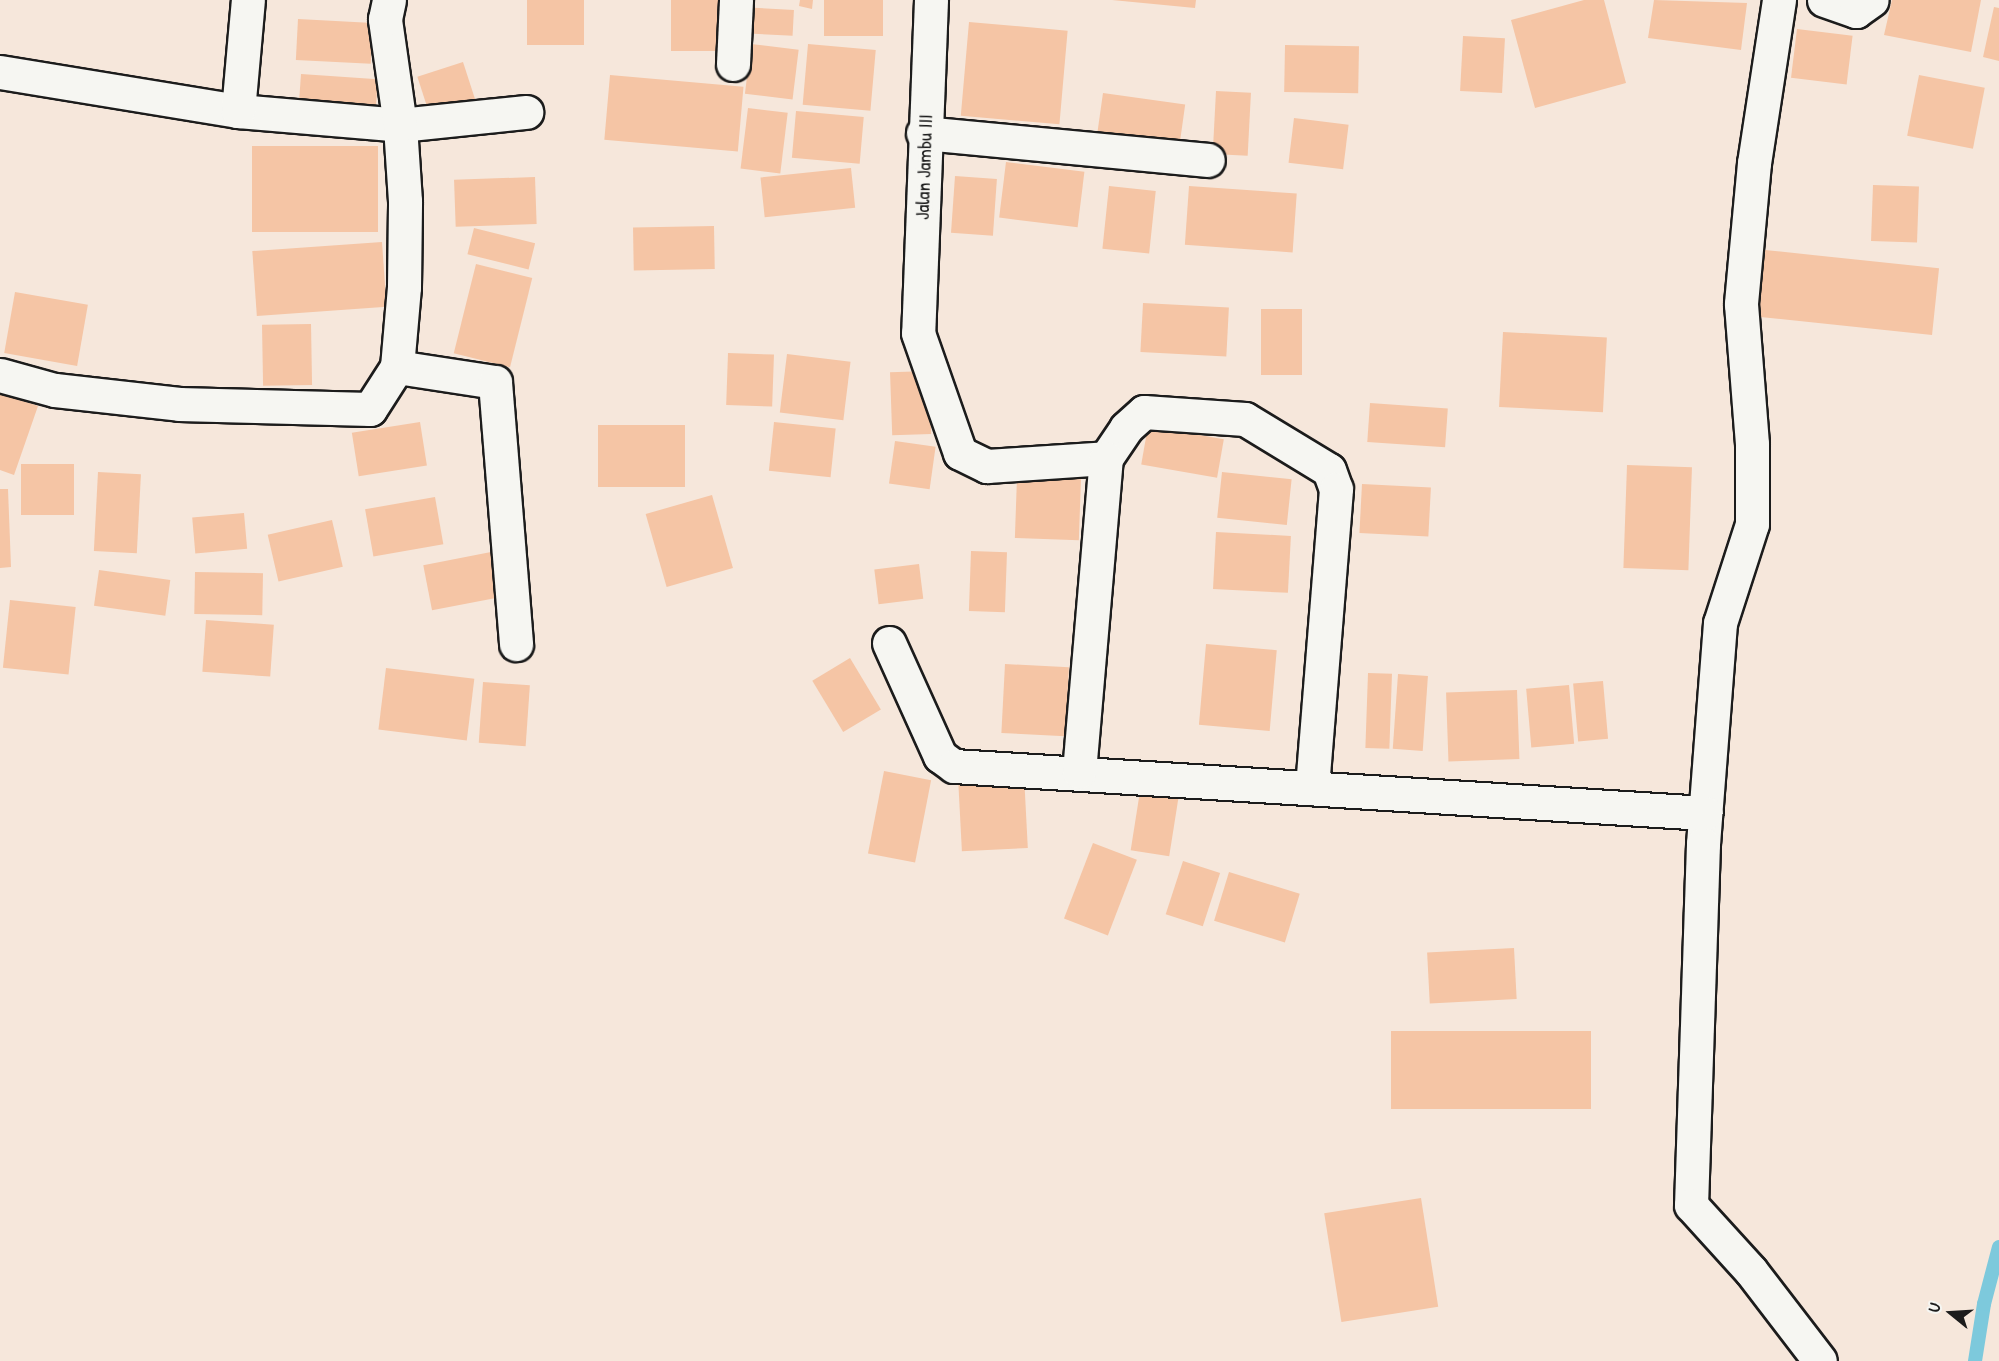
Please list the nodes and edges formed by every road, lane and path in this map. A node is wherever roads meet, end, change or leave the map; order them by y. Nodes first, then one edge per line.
1 (248, 0) edge
2 (389, 0) edge
3 (736, 0) edge
4 (931, 0) edge
5 (1779, 0) edge
6 (1824, 0) edge
7 (1872, 0) edge
8 (733, 64) dead end
9 (0, 72) edge
10 (238, 111) junction
11 (526, 112) dead end
12 (400, 125) junction
13 (923, 133) junction
14 (1208, 160) dead end
15 (397, 367) junction
16 (0, 375) edge
17 (1106, 458) junction
18 (889, 643) dead end
19 (516, 644) dead end
20 (1079, 772) junction
21 (1312, 788) junction
22 (1706, 813) junction
23 (1820, 1361) edge

1 - 10 street
2 - 12 street
3 - 8 street
4 - 13 street, Jalan Jambu III
5 - 22 street
6 - 7 street
9 - 10 street
10 - 12 street
11 - 12 street
12 - 15 street
13 - 14 street
13 - 17 street, Jalan Jambu III
15 - 16 street
15 - 19 street
17 - 20 street
17 - 21 street
18 - 20 street
20 - 21 street
21 - 22 street
22 - 23 street

